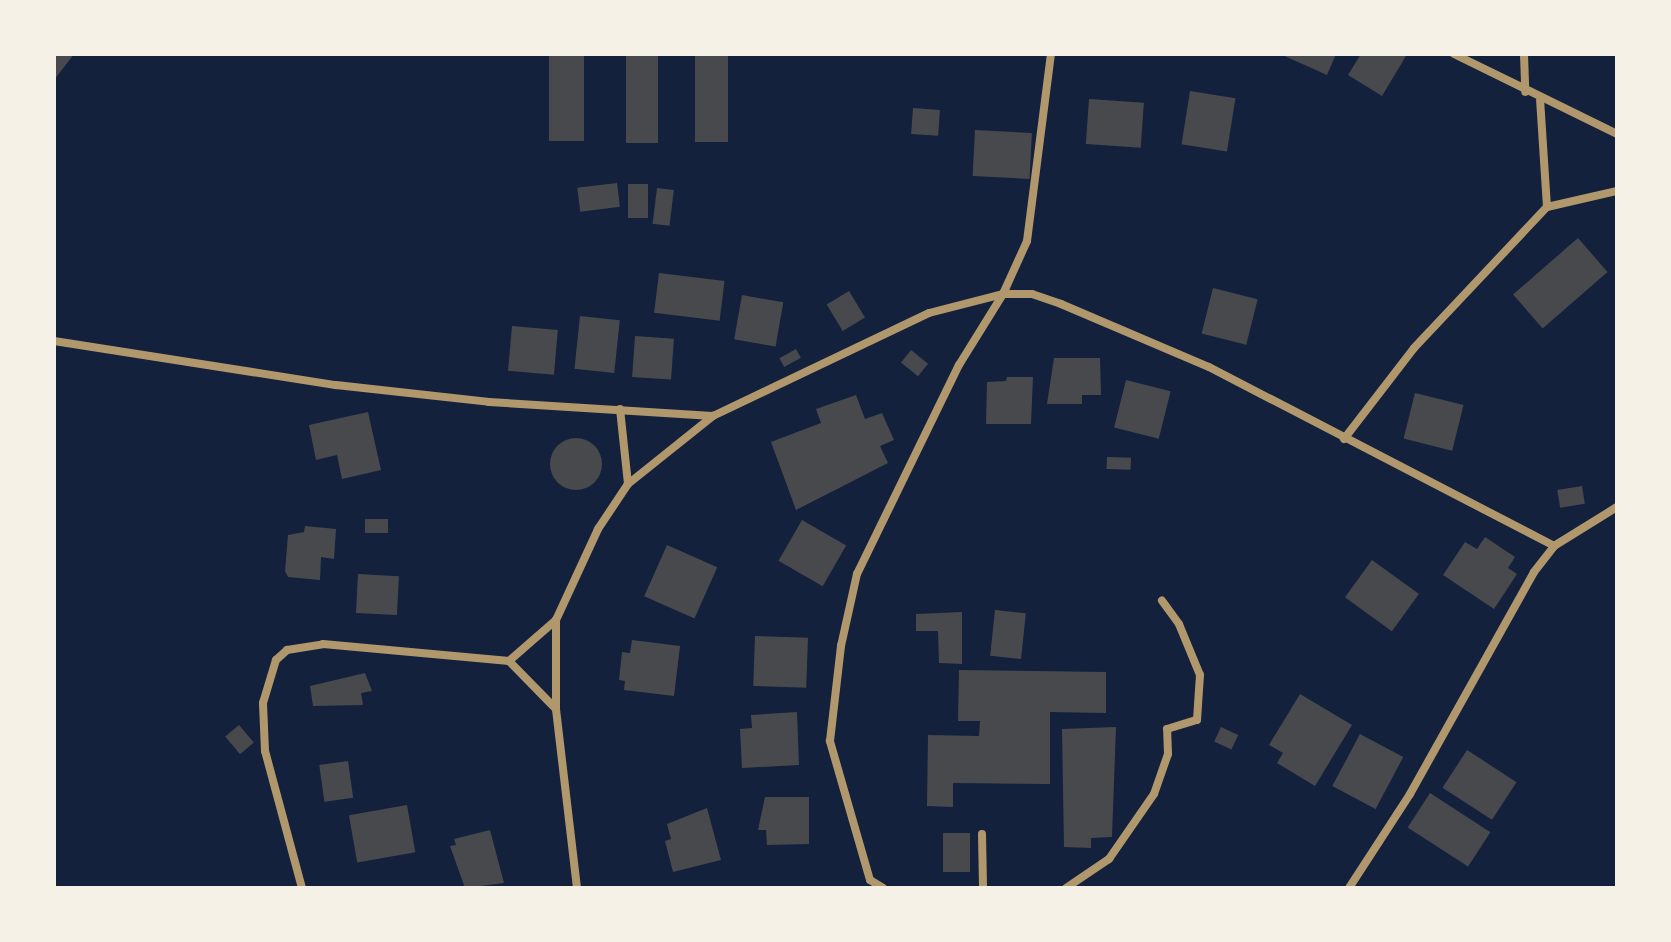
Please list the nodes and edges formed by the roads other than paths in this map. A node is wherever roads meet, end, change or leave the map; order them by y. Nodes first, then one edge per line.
1 (1051, 54) edge
2 (1454, 54) edge
3 (1524, 54) edge
4 (1525, 92) junction
5 (1540, 100) junction
6 (1617, 134) edge
7 (1617, 191) edge
8 (1547, 207) junction
9 (1003, 294) junction
10 (54, 341) edge
11 (620, 409) junction
12 (713, 416) junction
13 (1344, 439) junction
14 (628, 484) junction
15 (1617, 507) edge
16 (1554, 546) junction
17 (1162, 601) dead end
18 (556, 620) junction
19 (509, 661) junction
20 (556, 709) junction
21 (982, 834) dead end
22 (302, 888) edge
23 (577, 888) edge
24 (883, 888) edge
25 (983, 888) edge
26 (1066, 888) edge
27 (1349, 888) edge

1 - 9 street
2 - 4 street
3 - 4 street
4 - 5 street
5 - 6 street
5 - 8 street
7 - 8 street
8 - 13 street
9 - 12 street
9 - 13 street
9 - 24 street
10 - 11 street
11 - 12 street
11 - 14 street
12 - 14 street
13 - 16 street
14 - 18 street
15 - 16 street
16 - 27 street
17 - 26 street
18 - 19 street
18 - 20 street
19 - 20 street
19 - 22 street
20 - 23 street
21 - 25 street

